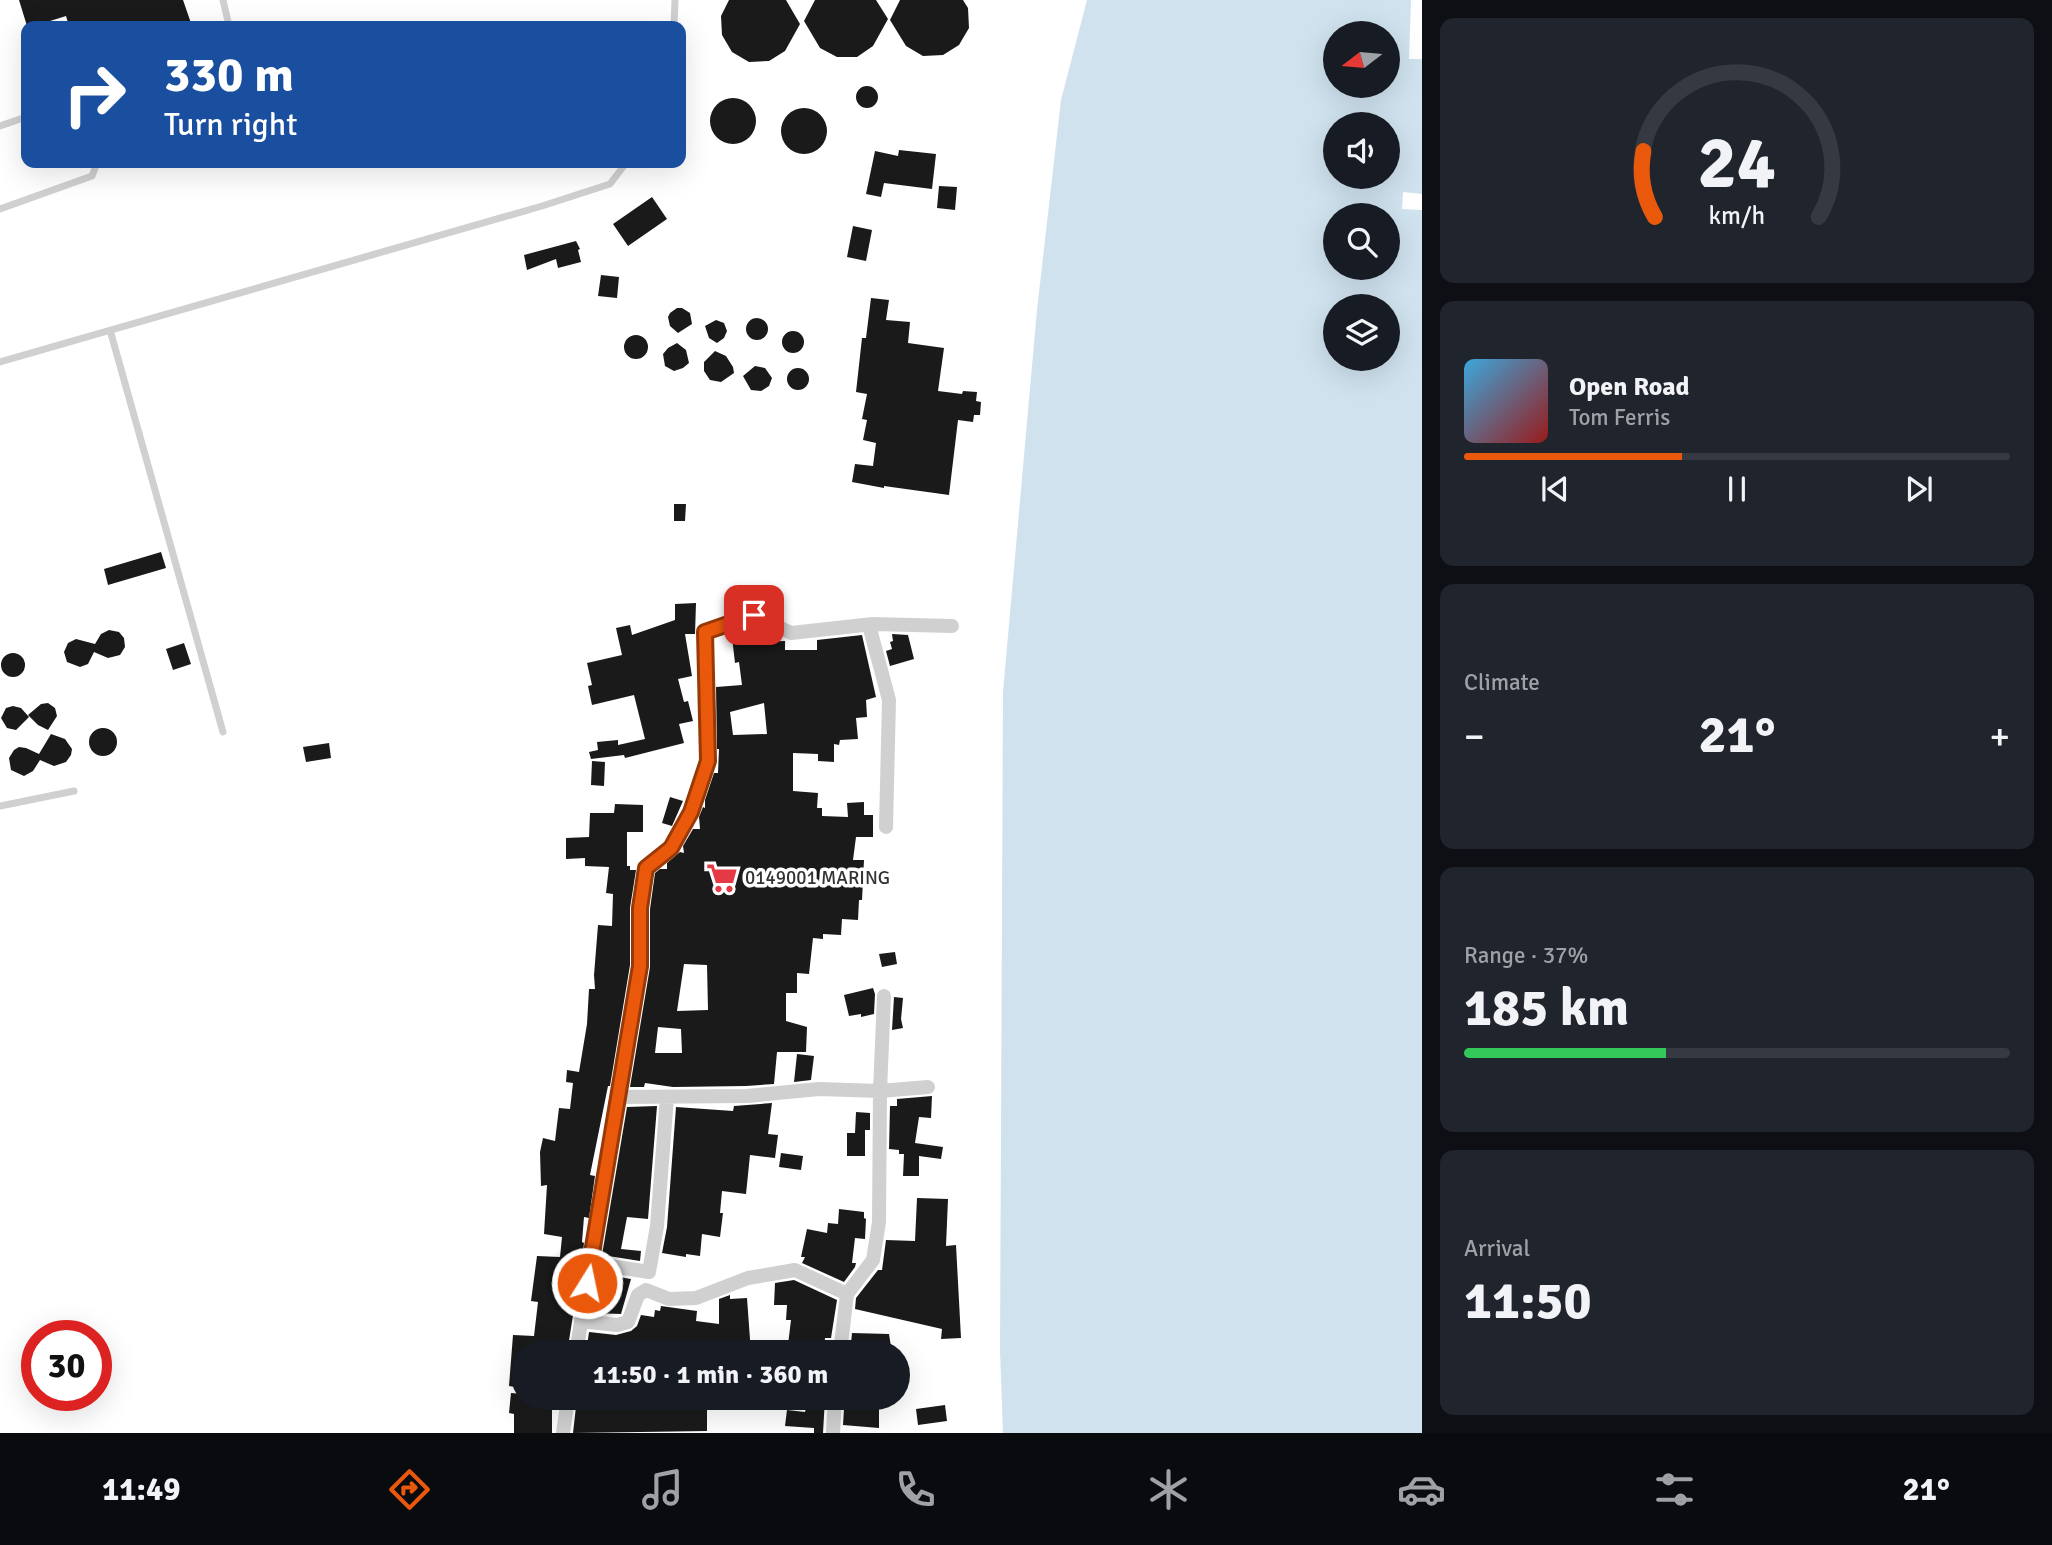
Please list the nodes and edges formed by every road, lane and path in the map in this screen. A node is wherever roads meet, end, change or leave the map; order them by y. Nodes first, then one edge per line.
1 (223, 0) edge
2 (675, 0) edge
3 (228, 21) edge
4 (674, 21) edge
5 (21, 119) edge
6 (0, 126) edge
7 (95, 168) edge
8 (622, 168) edge
9 (0, 209) edge
10 (110, 330) junction
11 (0, 362) edge
12 (869, 625) junction
13 (953, 626) dead end
14 (223, 732) dead end
15 (74, 791) dead end
16 (0, 806) edge
17 (886, 827) dead end
18 (884, 996) dead end
19 (928, 1087) dead end
20 (880, 1091) junction
21 (619, 1097) junction
22 (667, 1097) junction
23 (591, 1263) junction
24 (847, 1294) junction
25 (581, 1321) junction
26 (578, 1340) edge
27 (842, 1340) edge
28 (566, 1410) edge
29 (834, 1410) edge
30 (563, 1433) edge
31 (832, 1433) edge

1 - 3 lane
2 - 4 lane
5 - 6 lane
7 - 9 lane
8 - 10 lane
10 - 11 lane
10 - 14 lane
12 - 13 street
12 - 17 street
12 - 21 street
15 - 16 lane
18 - 20 street
19 - 20 street
20 - 22 street
20 - 24 street
21 - 22 street
21 - 23 street
22 - 23 street
23 - 25 street
24 - 25 street
24 - 27 street
25 - 26 street
28 - 30 street
29 - 31 street

